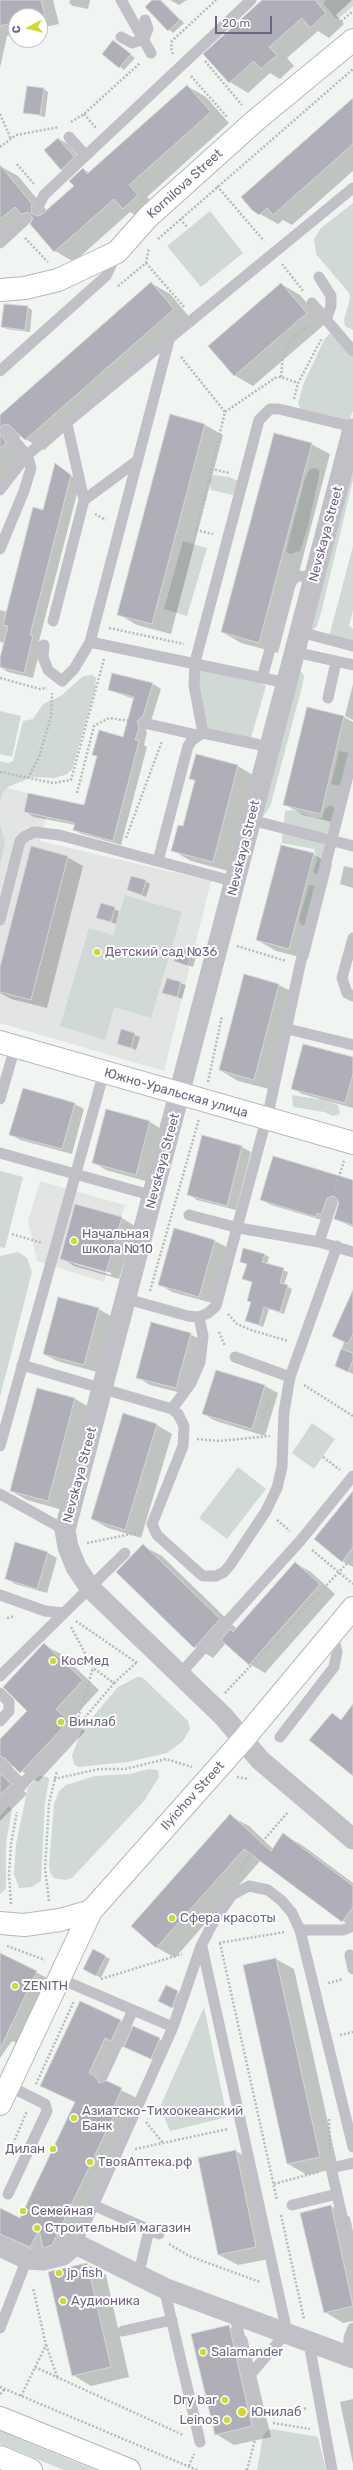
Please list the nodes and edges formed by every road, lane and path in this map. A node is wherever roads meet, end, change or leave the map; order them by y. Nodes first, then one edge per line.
1 (121, 0) edge
2 (251, 0) edge
3 (145, 20) dead end
4 (121, 37) dead end
5 (144, 39) junction
6 (353, 40) edge
7 (197, 52) junction
8 (151, 53) joint
9 (353, 69) edge
10 (242, 105) dead end
11 (0, 114) edge
12 (66, 124) dead end
13 (61, 126) dead end
14 (70, 137) dead end
15 (10, 139) junction
16 (0, 147) edge
17 (85, 155) junction
18 (17, 164) dead end
19 (31, 179) dead end
20 (353, 188) edge
21 (36, 209) dead end
22 (26, 219) dead end
23 (180, 219) junction
24 (188, 228) dead end
25 (155, 242) dead end
26 (0, 243) edge
27 (150, 246) dead end
28 (38, 252) dead end
29 (117, 252) junction
30 (51, 265) dead end
31 (319, 277) dead end
32 (0, 290) edge
33 (312, 303) dead end
34 (194, 319) junction
35 (326, 319) junction
36 (169, 340) junction
37 (353, 352) edge
38 (180, 356) dead end
39 (2, 366) edge
40 (281, 377) junction
41 (224, 412) junction
42 (67, 424) junction
43 (353, 428) edge
44 (6, 431) dead end
45 (26, 455) junction
46 (137, 462) junction
47 (211, 469) junction
48 (244, 477) junction
49 (0, 490) edge
50 (83, 502) junction
51 (120, 523) junction
52 (193, 544) dead end
53 (0, 549) edge
54 (315, 577) junction
55 (53, 621) dead end
56 (95, 625) junction
57 (90, 642) junction
58 (298, 642) junction
59 (44, 645) dead end
60 (108, 645) junction
61 (353, 646) edge
62 (199, 648) junction
63 (195, 662) junction
64 (336, 662) junction
65 (353, 665) edge
66 (0, 678) edge
67 (262, 678) junction
68 (287, 683) junction
69 (21, 684) dead end
70 (52, 686) dead end
71 (328, 698) dead end
72 (144, 723) joint
73 (166, 730) junction
74 (200, 734) junction
75 (270, 747) junction
76 (353, 756) edge
77 (0, 772) edge
78 (28, 778) junction
79 (77, 793) dead end
80 (353, 803) edge
81 (342, 806) junction
82 (252, 820) junction
83 (331, 841) junction
84 (353, 846) edge
85 (121, 852) junction
86 (158, 861) junction
87 (236, 882) junction
88 (0, 920) edge
89 (353, 938) edge
90 (238, 939) dead end
91 (236, 946) junction
92 (235, 954) dead end
93 (300, 965) junction
94 (353, 996) edge
95 (223, 1009) dead end
96 (288, 1029) junction
97 (7, 1045) edge
98 (353, 1046) edge
99 (104, 1072) junction
100 (207, 1087) dead end
101 (181, 1093) junction
102 (0, 1099) edge
103 (266, 1118) junction
104 (353, 1143) edge
105 (0, 1153) edge
106 (76, 1174) junction
107 (154, 1196) junction
108 (332, 1203) dead end
109 (189, 1215) dead end
110 (239, 1228) junction
111 (12, 1234) dead end
112 (319, 1242) junction
113 (337, 1246) junction
114 (56, 1247) junction
115 (353, 1252) edge
116 (127, 1299) junction
117 (216, 1306) junction
118 (199, 1317) junction
119 (301, 1345) junction
120 (235, 1357) joint
121 (22, 1365) junction
122 (290, 1377) junction
123 (103, 1388) junction
124 (172, 1409) junction
125 (353, 1416) edge
126 (283, 1433) junction
127 (185, 1436) junction
128 (0, 1446) edge
129 (323, 1456) dead end
130 (352, 1477) edge
131 (0, 1494) edge
132 (266, 1511) junction
133 (154, 1529) junction
134 (65, 1530) junction
135 (301, 1540) junction
136 (85, 1544) dead end
137 (125, 1553) dead end
138 (353, 1557) edge
139 (339, 1572) junction
140 (353, 1584) edge
141 (90, 1588) junction
142 (0, 1595) edge
143 (353, 1608) edge
144 (64, 1613) junction
145 (331, 1631) junction
146 (136, 1662) junction
147 (93, 1668) junction
148 (142, 1668) dead end
149 (180, 1674) junction
150 (0, 1676) edge
151 (114, 1683) junction
152 (0, 1693) edge
153 (224, 1695) dead end
154 (0, 1721) edge
155 (73, 1732) junction
156 (280, 1737) dead end
157 (242, 1741) junction
158 (0, 1763) edge
159 (186, 1765) dead end
160 (59, 1766) dead end
161 (234, 1777) dead end
162 (246, 1778) dead end
163 (54, 1780) junction
164 (22, 1785) junction
165 (0, 1807) edge
166 (288, 1812) dead end
167 (353, 1839) edge
168 (232, 1895) junction
169 (11, 1900) dead end
170 (49, 1901) dead end
171 (91, 1911) junction
172 (215, 1919) junction
173 (0, 1923) edge
174 (353, 1926) edge
175 (300, 1930) junction
176 (0, 1943) edge
177 (201, 1946) junction
178 (350, 1956) dead end
179 (353, 1969) edge
180 (52, 1972) junction
181 (345, 1979) dead end
182 (314, 1986) junction
183 (78, 1987) junction
184 (133, 2010) junction
185 (173, 2027) junction
186 (102, 2077) dead end
187 (4, 2095) edge
188 (33, 2098) junction
189 (341, 2098) junction
190 (136, 2112) junction
191 (211, 2133) dead end
192 (164, 2143) junction
193 (353, 2147) edge
194 (9, 2153) dead end
195 (116, 2153) junction
196 (353, 2163) edge
197 (326, 2170) junction
198 (274, 2184) junction
199 (8, 2194) dead end
200 (337, 2194) junction
201 (93, 2205) junction
202 (292, 2205) dead end
203 (279, 2206) dead end
204 (280, 2213) dead end
205 (154, 2232) junction
206 (76, 2244) junction
207 (0, 2246) edge
208 (27, 2259) junction
209 (353, 2264) edge
210 (136, 2274) junction
211 (164, 2288) junction
212 (278, 2288) junction
213 (234, 2313) junction
214 (172, 2320) junction
215 (0, 2328) edge
216 (353, 2328) edge
217 (123, 2330) dead end
218 (287, 2332) junction
219 (309, 2343) junction
220 (46, 2345) junction
221 (350, 2357) edge
222 (35, 2367) junction
223 (249, 2376) junction
224 (58, 2380) junction
225 (0, 2387) edge
226 (5, 2389) junction
227 (0, 2394) edge
228 (21, 2396) junction
229 (320, 2405) junction
230 (0, 2418) edge
231 (259, 2421) junction
232 (325, 2431) junction
233 (200, 2442) joint
234 (0, 2457) edge
235 (31, 2470) edge
236 (129, 2470) edge
237 (197, 2470) edge
238 (247, 2470) edge
239 (332, 2470) edge

1 - 5 lane
2 - 7 lane
3 - 5 lane
4 - 5 lane
5 - 8 lane
6 - 29 main road, Kornilova Street
7 - 10 path
7 - 17 lane
8 - 12 path
9 - 23 path
11 - 15 path
13 - 15 path
14 - 17 lane
15 - 16 path
17 - 21 lane
18 - 19 path
20 - 34 lane
22 - 26 lane
23 - 24 path
23 - 25 path
27 - 34 path
28 - 30 path
29 - 32 main road, Kornilova Street
29 - 39 lane
31 - 35 lane
33 - 35 lane
34 - 36 lane
35 - 37 lane
35 - 40 path
35 - 40 path
36 - 42 lane
36 - 46 lane
38 - 41 path
40 - 41 path
41 - 47 path
42 - 45 lane
42 - 50 lane
43 - 48 lane
43 - 54 street, Nevskaya Street
44 - 45 lane
45 - 49 lane
45 - 53 lane
46 - 50 lane
46 - 51 lane
47 - 48 path
47 - 52 path
48 - 62 lane
50 - 51 path
50 - 55 lane
51 - 56 lane
54 - 58 street, Nevskaya Street
54 - 67 lane
56 - 57 lane
56 - 62 path
57 - 59 lane
57 - 60 lane
58 - 61 lane
58 - 64 lane
58 - 68 street, Nevskaya Street
60 - 63 lane
60 - 78 path
62 - 63 lane
63 - 67 lane
63 - 74 lane
64 - 65 lane
64 - 71 lane
66 - 69 path
67 - 68 lane
68 - 75 street, Nevskaya Street
70 - 78 path
72 - 73 lane
72 - 79 path
73 - 74 lane
73 - 85 path
74 - 75 lane
74 - 86 lane
75 - 82 street, Nevskaya Street
76 - 81 lane
77 - 78 path
80 - 81 lane
81 - 83 lane
82 - 83 lane
82 - 87 street, Nevskaya Street
83 - 84 lane
83 - 93 lane
85 - 86 lane
85 - 88 lane
86 - 87 lane
87 - 101 street, Nevskaya Street
89 - 94 lane
90 - 91 path
91 - 92 path
91 - 93 path
93 - 96 lane
95 - 100 path
96 - 98 lane
96 - 103 lane
97 - 99 main road, Южно-Уральская улица
97 - 102 lane
99 - 101 main road, Южно-Уральская улица
99 - 106 lane
101 - 103 main road, Южно-Уральская улица
101 - 107 street, Nevskaya Street
103 - 104 main road, Южно-Уральская улица
103 - 110 lane
105 - 106 lane
106 - 107 lane
106 - 114 lane
107 - 116 street, Nevskaya Street
108 - 112 lane
109 - 110 lane
110 - 112 lane
110 - 117 lane
111 - 114 path
112 - 113 lane
113 - 115 lane
113 - 119 lane
114 - 121 lane
116 - 118 lane
116 - 123 street, Nevskaya Street
117 - 118 lane
117 - 119 path
117 - 120 path
118 - 124 lane
119 - 122 lane
120 - 122 lane
121 - 123 lane
121 - 128 lane
122 - 125 path
122 - 126 lane
123 - 124 lane
123 - 134 street, Nevskaya Street
124 - 127 lane
126 - 127 path
126 - 132 lane
127 - 133 lane
129 - 130 path
130 - 135 lane
131 - 134 lane
132 - 133 lane
132 - 135 path
133 - 136 path
134 - 141 street, Nevskaya Street
135 - 139 path
135 - 149 lane
137 - 141 lane
138 - 139 path
139 - 140 path
139 - 153 path
141 - 144 lane
141 - 149 street, Nevskaya Street
142 - 144 lane
143 - 145 main road, Ilyichov Street
144 - 146 path
144 - 147 path
144 - 150 lane
145 - 156 lane
145 - 157 main road, Ilyichov Street
146 - 148 path
146 - 151 path
147 - 151 path
147 - 155 path
149 - 157 street, Nevskaya Street
151 - 155 path
152 - 154 lane
155 - 164 lane
157 - 167 street, Nevskaya Street
157 - 171 main road, Ilyichov Street
158 - 164 lane
159 - 163 path
160 - 163 path
161 - 162 path
163 - 170 path
164 - 165 lane
164 - 169 path
166 - 168 path
168 - 172 lane
168 - 175 lane
171 - 173 main road
171 - 180 main road, Ilyichov Street
172 - 177 lane
172 - 198 path
174 - 175 lane
175 - 182 lane
176 - 180 path
177 - 185 lane
177 - 212 lane
178 - 179 lane
180 - 183 lane
180 - 187 main road, Ilyichov Street
181 - 182 path
182 - 189 lane
183 - 184 lane
183 - 188 path
184 - 185 lane
184 - 186 lane
185 - 190 lane
187 - 188 lane
188 - 194 path
188 - 199 lane
189 - 193 lane
189 - 197 path
190 - 192 path
190 - 195 lane
191 - 192 path
192 - 195 path
195 - 201 lane
196 - 197 lane
197 - 198 path
197 - 200 lane
198 - 203 path
200 - 202 lane
200 - 209 lane
201 - 205 lane
201 - 206 lane
204 - 219 path
205 - 210 lane
205 - 212 path
206 - 208 street
206 - 210 street
207 - 208 street
208 - 215 lane
208 - 220 path
210 - 211 street
211 - 213 street
211 - 214 lane
212 - 218 lane
213 - 218 street
213 - 223 lane
214 - 217 lane
214 - 233 lane
216 - 221 lane
218 - 219 street
218 - 223 lane
219 - 221 street
219 - 229 lane
220 - 222 path
220 - 224 path
222 - 224 path
222 - 228 path
223 - 231 lane
224 - 233 path
225 - 226 path
226 - 227 path
226 - 228 path
228 - 237 path
229 - 231 path
229 - 232 lane
230 - 236 main road
231 - 232 path
231 - 238 path
232 - 239 lane
234 - 235 main road

